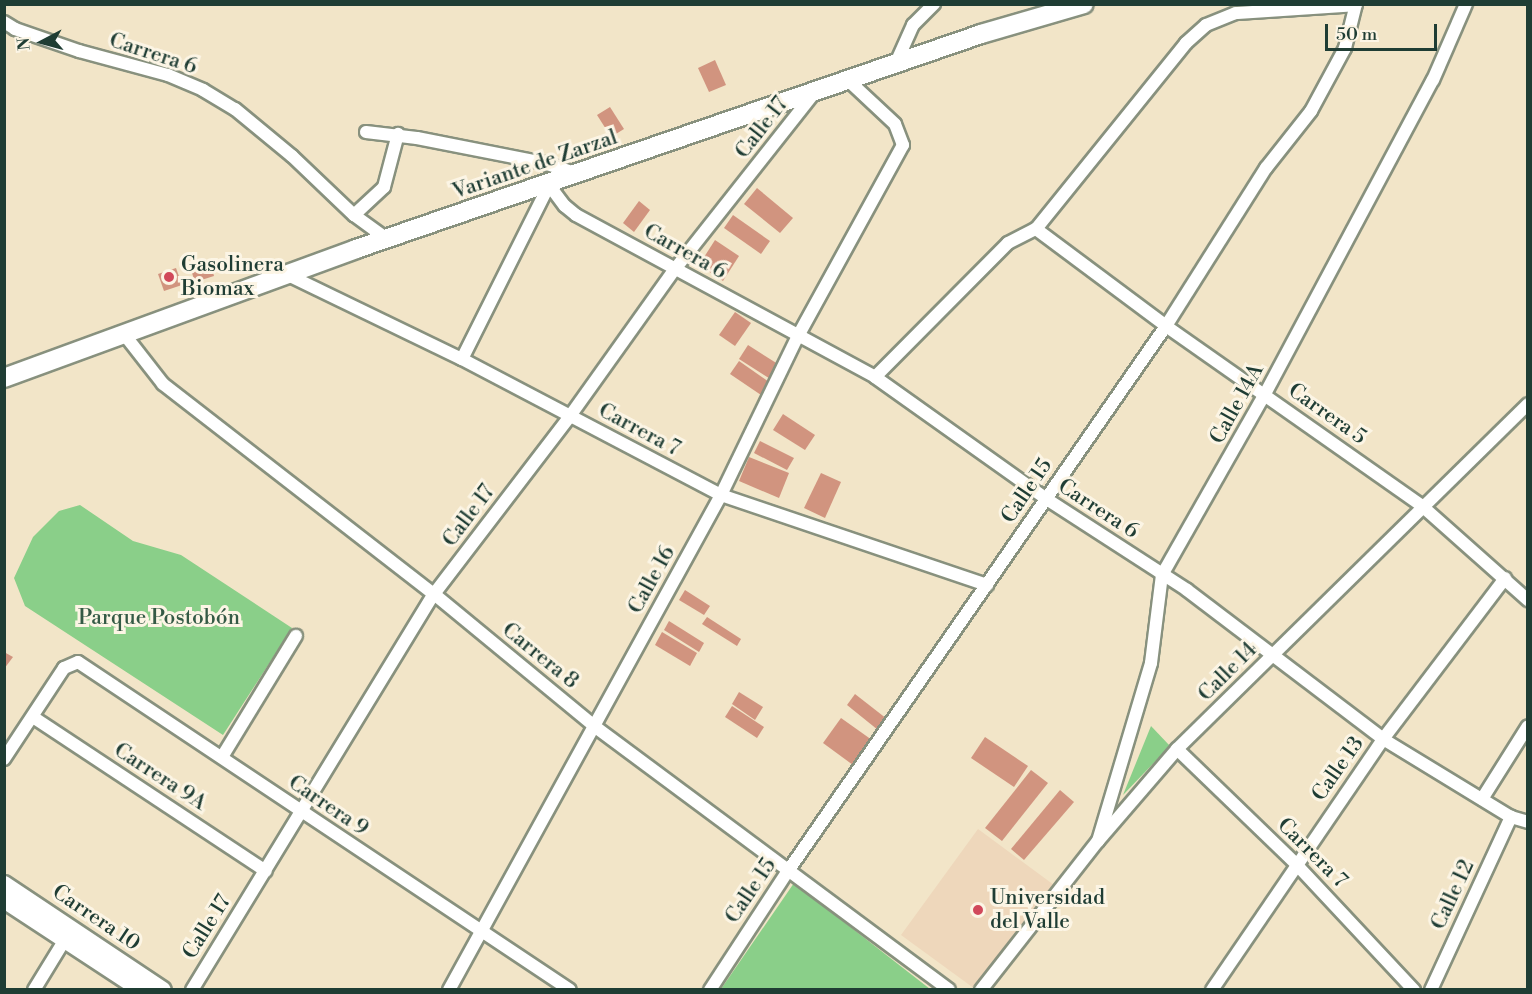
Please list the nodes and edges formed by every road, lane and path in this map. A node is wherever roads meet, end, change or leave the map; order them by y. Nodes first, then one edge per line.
1 (934, 4) edge
2 (1084, 4) edge
3 (1466, 4) edge
4 (1356, 5) edge
5 (4, 22) edge
6 (896, 63) junction
7 (848, 80) junction
8 (815, 92) junction
9 (366, 132) dead end
10 (398, 134) junction
11 (578, 174) junction
12 (549, 185) junction
13 (354, 215) junction
14 (1036, 229) junction
15 (387, 239) junction
16 (675, 269) junction
17 (288, 275) junction
18 (1166, 326) junction
19 (124, 334) junction
20 (798, 336) junction
21 (462, 359) junction
22 (875, 377) junction
23 (4, 378) edge
24 (1265, 394) junction
25 (1527, 404) edge
26 (570, 416) junction
27 (721, 495) junction
28 (1045, 498) junction
29 (1422, 506) junction
30 (1162, 575) junction
31 (1505, 578) junction
32 (987, 585) junction
33 (434, 594) junction
34 (1527, 600) edge
35 (296, 636) dead end
36 (1272, 656) junction
37 (33, 717) junction
38 (594, 726) junction
39 (1527, 726) edge
40 (1383, 739) junction
41 (1177, 749) junction
42 (222, 757) junction
43 (4, 759) edge
44 (1482, 799) junction
45 (302, 812) junction
46 (1511, 817) junction
47 (1527, 822) edge
48 (1098, 841) junction
49 (1296, 864) junction
50 (266, 871) junction
51 (788, 871) junction
52 (4, 884) edge
53 (4, 900) edge
54 (480, 932) junction
55 (64, 941) junction
56 (34, 990) edge
57 (141, 990) edge
58 (163, 990) edge
59 (192, 990) edge
60 (449, 990) edge
61 (570, 990) edge
62 (710, 990) edge
63 (949, 990) edge
64 (981, 990) edge
65 (1212, 990) edge
66 (1414, 990) edge
67 (1431, 990) edge

1 - 6 street
2 - 6 main road, Variante de Zarzal
3 - 24 street, Calle 14A
4 - 14 street
4 - 18 street, Calle 15
5 - 13 street, Carrera 6
6 - 7 main road, Variante de Zarzal
7 - 8 main road, Variante de Zarzal
7 - 20 street, Calle 16
8 - 11 main road, Variante de Zarzal
8 - 16 street, Calle 17
9 - 10 street
10 - 11 street
10 - 13 street
11 - 12 main road, Variante de Zarzal
12 - 15 main road, Variante de Zarzal
12 - 16 street, Carrera 6
12 - 21 street
13 - 15 street, Carrera 6
14 - 18 street, Carrera 5
14 - 22 street
15 - 17 main road, Variante de Zarzal
16 - 20 street, Carrera 6
16 - 26 street, Calle 17
17 - 19 main road, Variante de Zarzal
17 - 21 street, Carrera 7
18 - 24 street, Carrera 5
18 - 28 street, Calle 15
19 - 23 main road, Variante de Zarzal
19 - 33 street, Carrera 8
20 - 22 street, Carrera 6
20 - 27 street, Calle 16
21 - 26 street, Carrera 7
22 - 28 street, Carrera 6
24 - 29 street, Carrera 5
24 - 30 street, Calle 14A
25 - 29 street, Calle 14
26 - 27 street, Carrera 7
26 - 33 street, Calle 17
27 - 32 street, Carrera 7
27 - 38 street, Calle 16
28 - 30 street, Carrera 6
28 - 32 street, Calle 15
29 - 31 street, Carrera 5
29 - 36 street, Calle 14
30 - 36 street, Carrera 6
30 - 48 street, Calle 14A
31 - 34 street, Carrera 5
31 - 40 street, Calle 13
32 - 51 street, Calle 15
33 - 38 street, Carrera 8
33 - 45 street, Calle 17
35 - 42 street
36 - 40 street, Carrera 6
36 - 41 street, Calle 14
37 - 42 street, Carrera 9
37 - 43 street
37 - 50 street, Carrera 9A
38 - 51 street, Carrera 8
38 - 54 street, Calle 16
39 - 44 street
40 - 44 street, Carrera 6
40 - 49 street, Calle 13
41 - 48 street, Calle 14
41 - 49 street, Carrera 7
42 - 45 street, Carrera 9
44 - 46 street, Carrera 6
45 - 50 street, Calle 17
45 - 54 street, Carrera 9
46 - 47 street, Carrera 6
46 - 67 street, Calle 12
48 - 64 street, Calle 14
49 - 65 street, Calle 13
49 - 66 street, Carrera 7
50 - 59 street, Calle 17
51 - 62 street, Calle 15
51 - 63 street, Carrera 8
52 - 58 street, Carrera 10
53 - 55 street, Carrera 10
54 - 60 street, Calle 16
54 - 61 street, Carrera 9
55 - 56 street
55 - 57 street, Carrera 10

